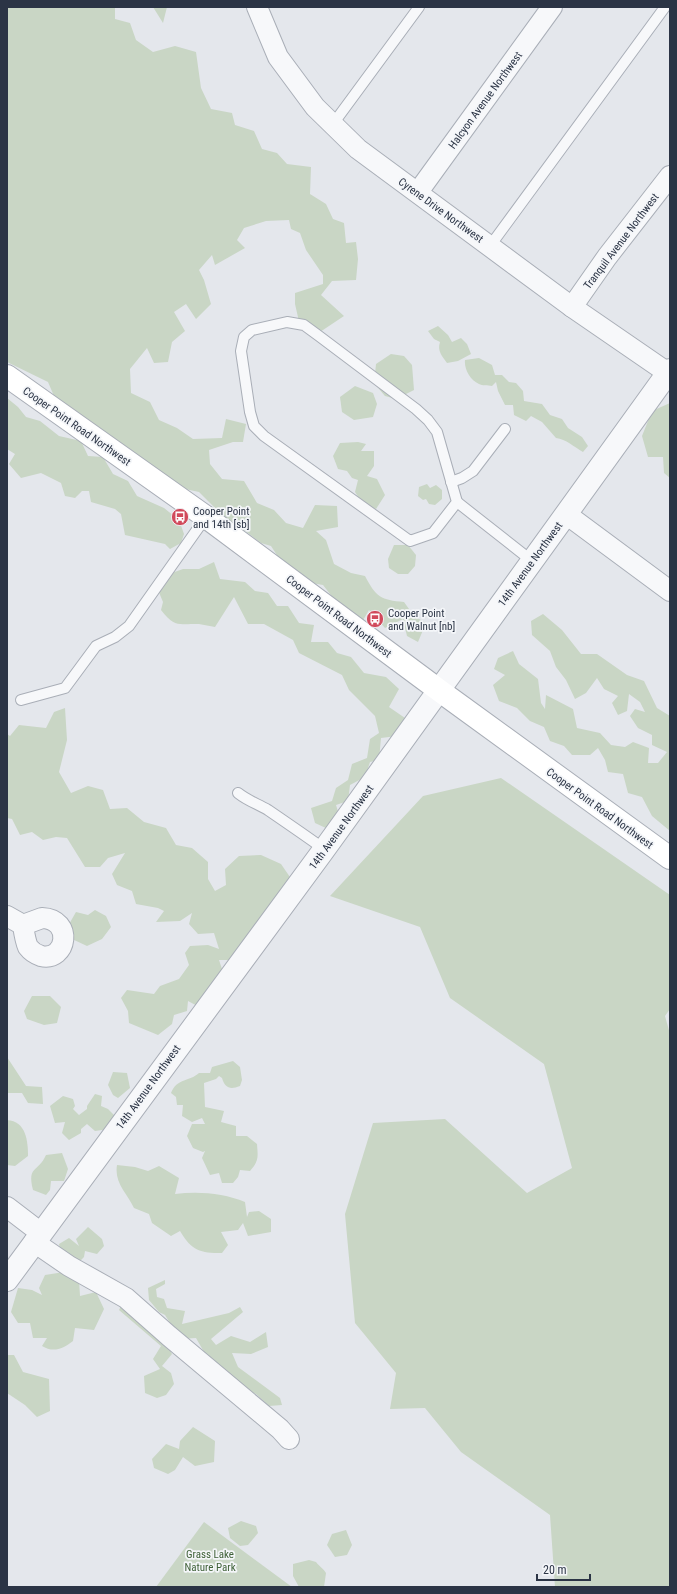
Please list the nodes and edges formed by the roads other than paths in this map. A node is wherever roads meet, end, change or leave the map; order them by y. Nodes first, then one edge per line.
1 (257, 7) edge
2 (419, 7) edge
3 (552, 7) edge
4 (665, 7) edge
5 (332, 124) junction
6 (670, 176) edge
7 (418, 192) junction
8 (490, 246) junction
9 (572, 307) junction
10 (669, 371) edge
11 (7, 376) edge
12 (505, 429) dead end
13 (451, 482) junction
14 (457, 502) junction
15 (566, 514) junction
16 (206, 517) junction
17 (532, 561) junction
18 (670, 591) edge
19 (440, 691) junction
20 (21, 700) dead end
21 (238, 793) dead end
22 (324, 849) junction
23 (670, 858) edge
24 (7, 1207) edge
25 (38, 1238) junction
26 (7, 1280) edge
27 (289, 1439) dead end

1 - 5 street, Cyrene Drive Northwest
2 - 5 lane
3 - 7 street, Halcyon Avenue Northwest
4 - 8 lane
5 - 7 street, Cyrene Drive Northwest
6 - 9 street, Tranquil Avenue Northwest
7 - 8 street, Cyrene Drive Northwest
8 - 9 street, Cyrene Drive Northwest
9 - 10 street, Cyrene Drive Northwest
10 - 15 street, 14th Avenue Northwest
11 - 16 main road, Cooper Point Road Northwest
12 - 13 lane
13 - 14 lane
13 - 14 lane
14 - 17 lane
15 - 17 street, 14th Avenue Northwest
15 - 18 street
16 - 19 main road, Cooper Point Road Northwest
16 - 20 lane
17 - 19 street, 14th Avenue Northwest
19 - 22 street, 14th Avenue Northwest
19 - 23 main road, Cooper Point Road Northwest
21 - 22 lane
22 - 25 street, 14th Avenue Northwest
24 - 25 street
25 - 26 street, 14th Avenue Northwest
25 - 27 street

